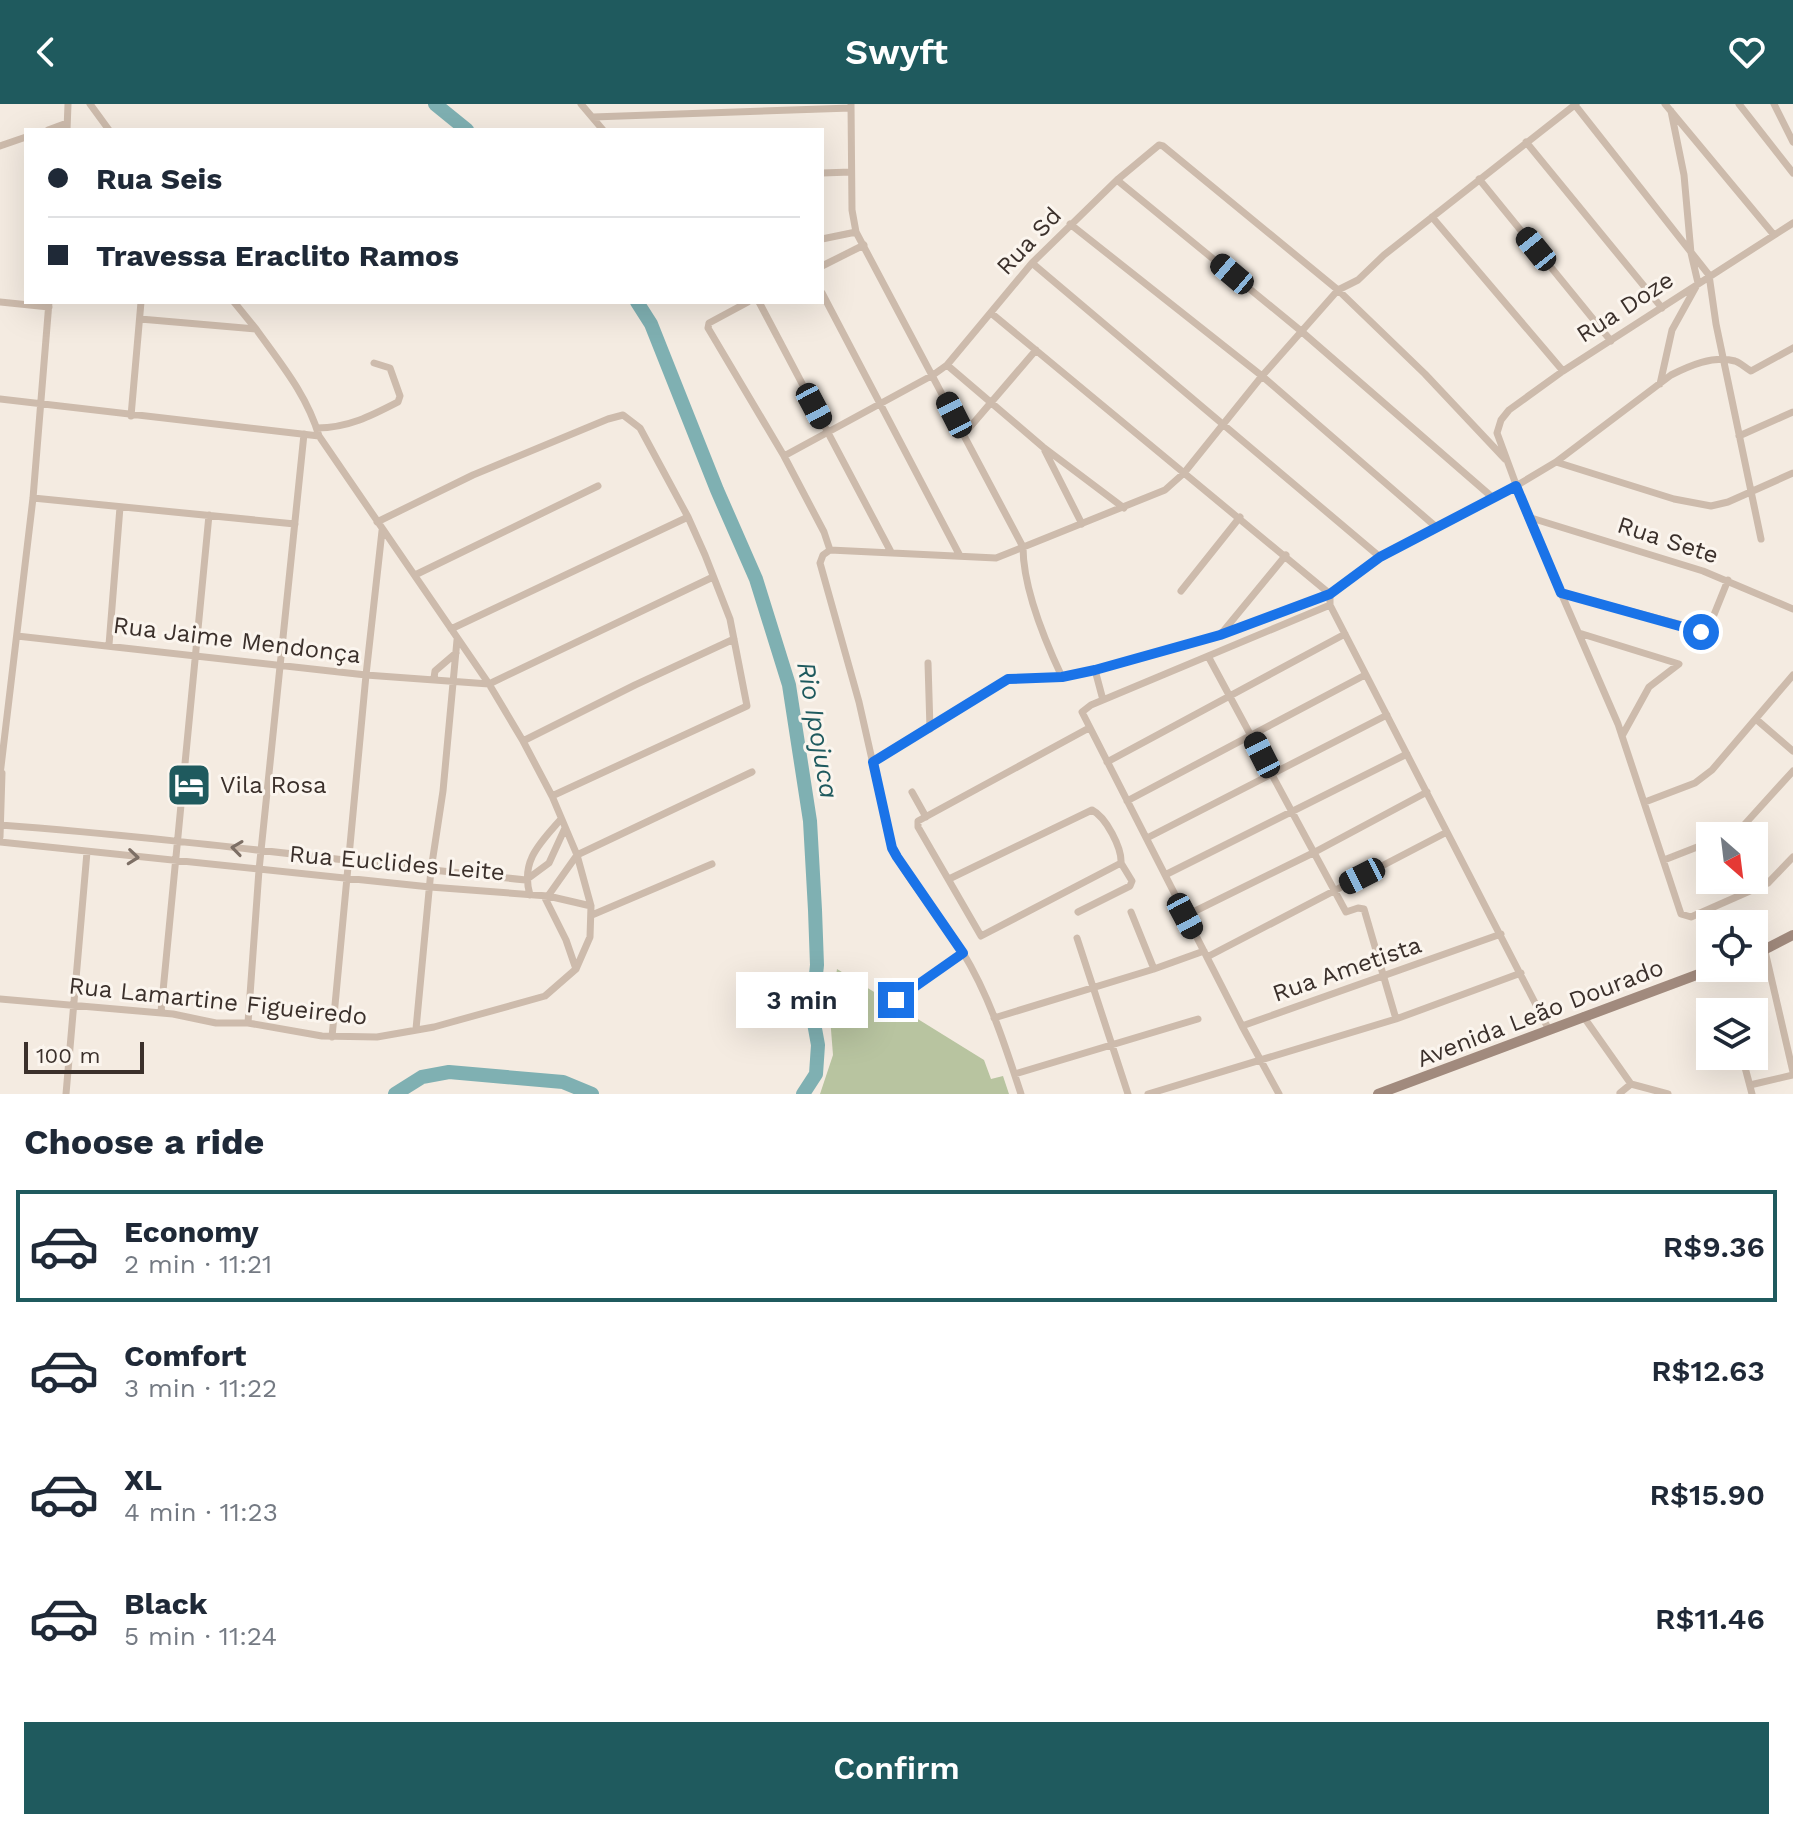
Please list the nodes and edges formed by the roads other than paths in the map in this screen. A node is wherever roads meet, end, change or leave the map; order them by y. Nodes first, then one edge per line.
1 (68, 104) edge
2 (90, 104) edge
3 (581, 104) edge
4 (1576, 104) edge
5 (1665, 104) edge
6 (1739, 104) edge
7 (1774, 104) edge
8 (851, 106) edge
9 (1671, 111) junction
10 (593, 117) junction
11 (67, 127) edge
12 (108, 128) edge
13 (601, 128) edge
14 (24, 138) edge
15 (1526, 142) junction
16 (1793, 142) edge
17 (0, 146) edge
18 (851, 172) junction
19 (824, 173) edge
20 (1793, 173) edge
21 (1479, 179) junction
22 (1117, 180) junction
23 (1432, 217) junction
24 (1793, 223) edge
25 (1070, 224) junction
26 (856, 232) junction
27 (1774, 235) junction
28 (824, 239) edge
29 (864, 245) junction
30 (1691, 253) junction
31 (1032, 263) junction
32 (824, 265) edge
33 (1709, 275) junction
34 (1698, 283) junction
35 (1338, 290) junction
36 (824, 297) edge
37 (0, 302) edge
38 (24, 303) edge
39 (141, 304) edge
40 (236, 304) edge
41 (744, 304) edge
42 (760, 304) edge
43 (49, 305) edge
44 (1662, 308) junction
45 (991, 313) junction
46 (140, 319) junction
47 (256, 329) junction
48 (1301, 331) junction
49 (1611, 341) junction
50 (1793, 348) edge
51 (1036, 350) junction
52 (1724, 359) junction
53 (374, 363) dead end
54 (947, 365) junction
55 (1563, 371) junction
56 (933, 375) junction
57 (1262, 376) junction
58 (1660, 384) junction
59 (0, 399) edge
60 (992, 402) junction
61 (40, 404) junction
62 (879, 404) junction
63 (1793, 412) edge
64 (131, 416) junction
65 (1223, 422) junction
66 (318, 432) junction
67 (828, 432) junction
68 (304, 434) junction
69 (964, 434) junction
70 (1739, 436) junction
71 (1043, 447) junction
72 (784, 456) junction
73 (1508, 462) junction
74 (1556, 462) junction
75 (1184, 473) junction
76 (1793, 473) edge
77 (598, 486) dead end
78 (1516, 486) junction
79 (1751, 492) junction
80 (1492, 497) junction
81 (33, 498) junction
82 (120, 507) junction
83 (1124, 508) junction
84 (209, 515) junction
85 (688, 517) junction
86 (1240, 517) junction
87 (1528, 517) junction
88 (377, 522) junction
89 (295, 524) junction
90 (1082, 524) junction
91 (1435, 526) junction
92 (382, 531) junction
93 (1761, 539) dead end
94 (1023, 547) junction
95 (830, 550) junction
96 (891, 552) junction
97 (1286, 555) junction
98 (960, 556) junction
99 (1380, 557) junction
100 (415, 575) junction
101 (713, 577) junction
102 (1728, 580) junction
103 (1181, 591) dead end
104 (1561, 593) junction
105 (1330, 594) junction
106 (1330, 605) junction
107 (1793, 609) edge
108 (451, 629) junction
109 (1579, 633) junction
110 (1345, 634) junction
111 (1220, 635) junction
112 (17, 636) junction
113 (734, 639) junction
114 (457, 640) junction
115 (109, 645) junction
116 (456, 653) junction
117 (1208, 656) junction
118 (196, 658) junction
119 (928, 663) dead end
120 (281, 666) junction
121 (1095, 670) junction
122 (366, 675) junction
123 (1365, 675) junction
124 (1793, 675) edge
125 (1062, 677) junction
126 (434, 678) junction
127 (453, 682) junction
128 (489, 684) junction
129 (1231, 697) junction
130 (1103, 700) junction
131 (1387, 715) junction
132 (1757, 720) junction
133 (1089, 728) junction
134 (930, 729) junction
135 (1252, 735) junction
136 (1622, 736) junction
137 (523, 741) junction
138 (1793, 751) edge
139 (1407, 754) junction
140 (873, 762) junction
141 (1107, 762) junction
142 (2, 763) junction
143 (1793, 771) edge
144 (752, 772) dead end
145 (1272, 774) junction
146 (0, 775) edge
147 (912, 792) dead end
148 (1427, 792) junction
149 (552, 796) junction
150 (1127, 801) junction
151 (1645, 802) junction
152 (1292, 814) junction
153 (926, 817) junction
154 (561, 819) junction
155 (1747, 822) edge
156 (1, 825) edge
157 (565, 828) junction
158 (1447, 832) junction
159 (1147, 838) junction
160 (0, 840) edge
161 (176, 840) junction
162 (1696, 847) edge
163 (87, 852) junction
164 (261, 852) junction
165 (1313, 853) junction
166 (577, 855) junction
167 (1793, 857) edge
168 (1664, 860) junction
169 (174, 861) junction
170 (348, 862) junction
171 (1121, 863) junction
172 (712, 864) dead end
173 (259, 870) junction
174 (431, 870) junction
175 (1165, 875) junction
176 (346, 878) junction
177 (949, 879) junction
178 (526, 880) junction
179 (430, 887) junction
180 (1334, 891) junction
181 (530, 895) junction
182 (546, 896) junction
183 (592, 910) junction
184 (1078, 912) dead end
185 (1131, 912) dead end
186 (1185, 916) junction
187 (1501, 934) junction
188 (1793, 935) edge
189 (1077, 938) dead end
190 (1768, 949) edge
191 (963, 953) junction
192 (1205, 954) junction
193 (576, 969) junction
194 (1154, 969) junction
195 (1521, 973) junction
196 (1696, 975) edge
197 (1383, 978) junction
198 (1768, 982) edge
199 (1095, 989) junction
200 (0, 999) edge
201 (896, 1000) dead end
202 (74, 1007) junction
203 (161, 1012) junction
204 (1583, 1016) junction
205 (994, 1018) junction
206 (1198, 1019) dead end
207 (1396, 1019) junction
208 (248, 1023) junction
209 (1242, 1026) junction
210 (416, 1029) junction
211 (1549, 1030) junction
212 (332, 1037) junction
213 (1113, 1044) junction
214 (1261, 1060) junction
215 (1746, 1070) edge
216 (1015, 1074) junction
217 (1793, 1074) edge
218 (1631, 1084) junction
219 (1751, 1090) edge
220 (66, 1094) edge
221 (1021, 1094) edge
222 (1128, 1094) edge
223 (1148, 1094) edge
224 (1279, 1094) edge
225 (1378, 1094) edge
226 (1619, 1094) edge
227 (1668, 1094) edge

1 - 11 street
2 - 12 street
3 - 10 street
4 - 15 street
4 - 30 street
5 - 9 street
6 - 20 street
7 - 16 street
8 - 10 street
8 - 18 street
9 - 27 street
9 - 30 street
10 - 13 street
14 - 17 street
15 - 21 street
15 - 44 street
18 - 19 street
18 - 26 street
21 - 23 street
21 - 49 street
22 - 25 street, Rua Sd
22 - 35 street, Rua Sd
22 - 48 street
23 - 35 street
23 - 55 street
24 - 27 street, Rua Doze
25 - 31 street, Rua Sd
25 - 57 street
26 - 28 street
26 - 29 street
27 - 33 street, Rua Doze
29 - 32 street
29 - 56 street
30 - 33 street
30 - 34 street
31 - 45 street, Rua Sd
31 - 65 street
33 - 34 street, Rua Doze
33 - 52 street
34 - 44 street, Rua Doze
34 - 58 street
35 - 48 street
35 - 73 street
36 - 62 street
37 - 38 street
39 - 46 street
40 - 47 street
41 - 72 street
42 - 67 street
43 - 61 street
44 - 49 street, Rua Doze
45 - 51 street
45 - 54 street, Rua Sd
46 - 47 street
46 - 64 street
47 - 66 street
48 - 57 street
48 - 80 street
49 - 55 street, Rua Doze
50 - 52 street
51 - 60 street
51 - 75 street
52 - 58 street
52 - 70 street
53 - 66 street
54 - 56 street, Rua Sd
54 - 60 street
55 - 73 street, Rua Doze
56 - 62 street, Rua Sd
56 - 69 street
57 - 65 street
57 - 91 street
58 - 74 street
59 - 61 street
60 - 69 street
60 - 71 street
61 - 64 street
61 - 81 street
62 - 67 street, Rua Sd
62 - 98 street
63 - 70 street
64 - 68 street
65 - 75 street
65 - 99 street
66 - 68 street
66 - 88 street
67 - 72 street, Rua Sd
67 - 96 street
68 - 89 street
69 - 94 street
70 - 79 street
71 - 83 street
71 - 90 street
72 - 95 street
73 - 78 street
74 - 78 street
74 - 79 street
75 - 83 street
75 - 86 street
76 - 79 street
77 - 100 street
78 - 80 street
78 - 87 street
79 - 93 street
80 - 91 street
81 - 82 street
81 - 112 street
82 - 84 street
82 - 115 street
83 - 90 street
84 - 89 street
84 - 118 street
85 - 88 street
85 - 101 street
85 - 108 street
86 - 97 street
86 - 103 street
87 - 102 street, Rua Sete
87 - 104 street
88 - 92 street
89 - 120 street
90 - 94 street
91 - 99 street
92 - 100 street
92 - 122 street
94 - 98 street
94 - 125 street
95 - 96 street
95 - 140 street
96 - 98 street
97 - 105 street
97 - 111 street
99 - 105 street
100 - 108 street
101 - 113 street
101 - 128 street
102 - 104 street
102 - 107 street, Rua Sete
104 - 109 street
105 - 106 street
105 - 111 street
106 - 110 street
106 - 117 street
108 - 114 street
109 - 136 street
109 - 136 street
110 - 123 street
110 - 129 street
111 - 121 street
112 - 115 street, Rua Jaime Mendonça
112 - 142 street
113 - 137 street
113 - 149 street
114 - 116 street
114 - 128 street
115 - 118 street, Rua Jaime Mendonça
116 - 126 street
116 - 127 street
117 - 129 street
117 - 130 street
118 - 120 street, Rua Jaime Mendonça
118 - 161 street
119 - 134 street
120 - 122 street, Rua Jaime Mendonça
120 - 164 street
121 - 125 street
121 - 130 street
122 - 126 street, Rua Jaime Mendonça
122 - 170 street
123 - 131 street
123 - 135 street
124 - 132 street
125 - 134 street
126 - 127 street, Rua Jaime Mendonça
127 - 128 street, Rua Jaime Mendonça
127 - 174 street
128 - 137 street
129 - 135 street
129 - 141 street
130 - 133 street
131 - 139 street
131 - 145 street
132 - 138 street
132 - 151 street
133 - 141 street
133 - 153 street
134 - 140 street
135 - 145 street
135 - 150 street
136 - 151 street
137 - 149 street
139 - 148 street
139 - 152 street
140 - 191 street
141 - 150 street
142 - 146 street
142 - 156 street
143 - 155 street
144 - 166 street
145 - 152 street
145 - 159 street
147 - 153 street
148 - 158 street
148 - 165 street
149 - 154 street
150 - 159 street
151 - 168 street
152 - 165 street
152 - 175 street
153 - 177 street
154 - 157 street
154 - 178 street
156 - 160 street
156 - 161 street, Rua Euclides Leite
157 - 166 street
157 - 178 street, Rua Euclides Leite
158 - 180 street
158 - 187 street
159 - 175 street
160 - 163 street, Rua Euclides Leite
164 -> 161 street, Rua Euclides Leite
161 - 169 street
162 - 168 street
163 -> 169 street, Rua Euclides Leite
163 - 202 street
164 - 170 street, Rua Euclides Leite
164 - 173 street
165 - 180 street
165 - 186 street
166 - 182 street
166 - 183 street
167 - 168 street
169 - 173 street, Rua Euclides Leite
169 - 203 street
170 - 174 street, Rua Euclides Leite
170 - 176 street
171 - 177 street
171 - 177 street
171 - 184 street
172 - 183 street
173 - 176 street, Rua Euclides Leite
173 - 208 street
174 - 178 street, Rua Euclides Leite
174 - 179 street
175 - 186 street
176 - 179 street, Rua Euclides Leite
176 - 212 street
178 - 181 street
179 - 181 street, Rua Euclides Leite
179 - 210 street
180 - 192 street
180 - 197 street
181 - 182 street, Rua Euclides Leite
182 - 183 street, Rua Euclides Leite
182 - 193 street
183 - 193 street
185 - 194 street
186 - 192 street
187 - 195 street
187 - 197 street, Rua Ametista
188 - 190 main road
189 - 199 street
191 - 201 street
191 - 205 street
192 - 194 street
192 - 209 street
193 - 210 street, Rua Lamartine Figueiredo
194 - 199 street
195 - 207 street
195 - 211 street
196 - 204 main road, Avenida Leão Dourado
197 - 207 street
197 - 209 street, Rua Ametista
198 - 217 street
199 - 205 street
199 - 213 street
200 - 202 street, Rua Lamartine Figueiredo
202 - 203 street, Rua Lamartine Figueiredo
202 - 220 street
203 - 208 street, Rua Lamartine Figueiredo
204 - 211 main road, Avenida Leão Dourado
204 - 218 street
205 - 216 street
206 - 213 street
207 - 214 street
208 - 212 street, Rua Lamartine Figueiredo
209 - 214 street
210 - 212 street, Rua Lamartine Figueiredo
211 - 225 main road, Avenida Leão Dourado
213 - 216 street
213 - 222 street
214 - 223 street
214 - 224 street
215 - 219 street
216 - 221 street
217 - 219 street
218 - 226 street
218 - 227 street

